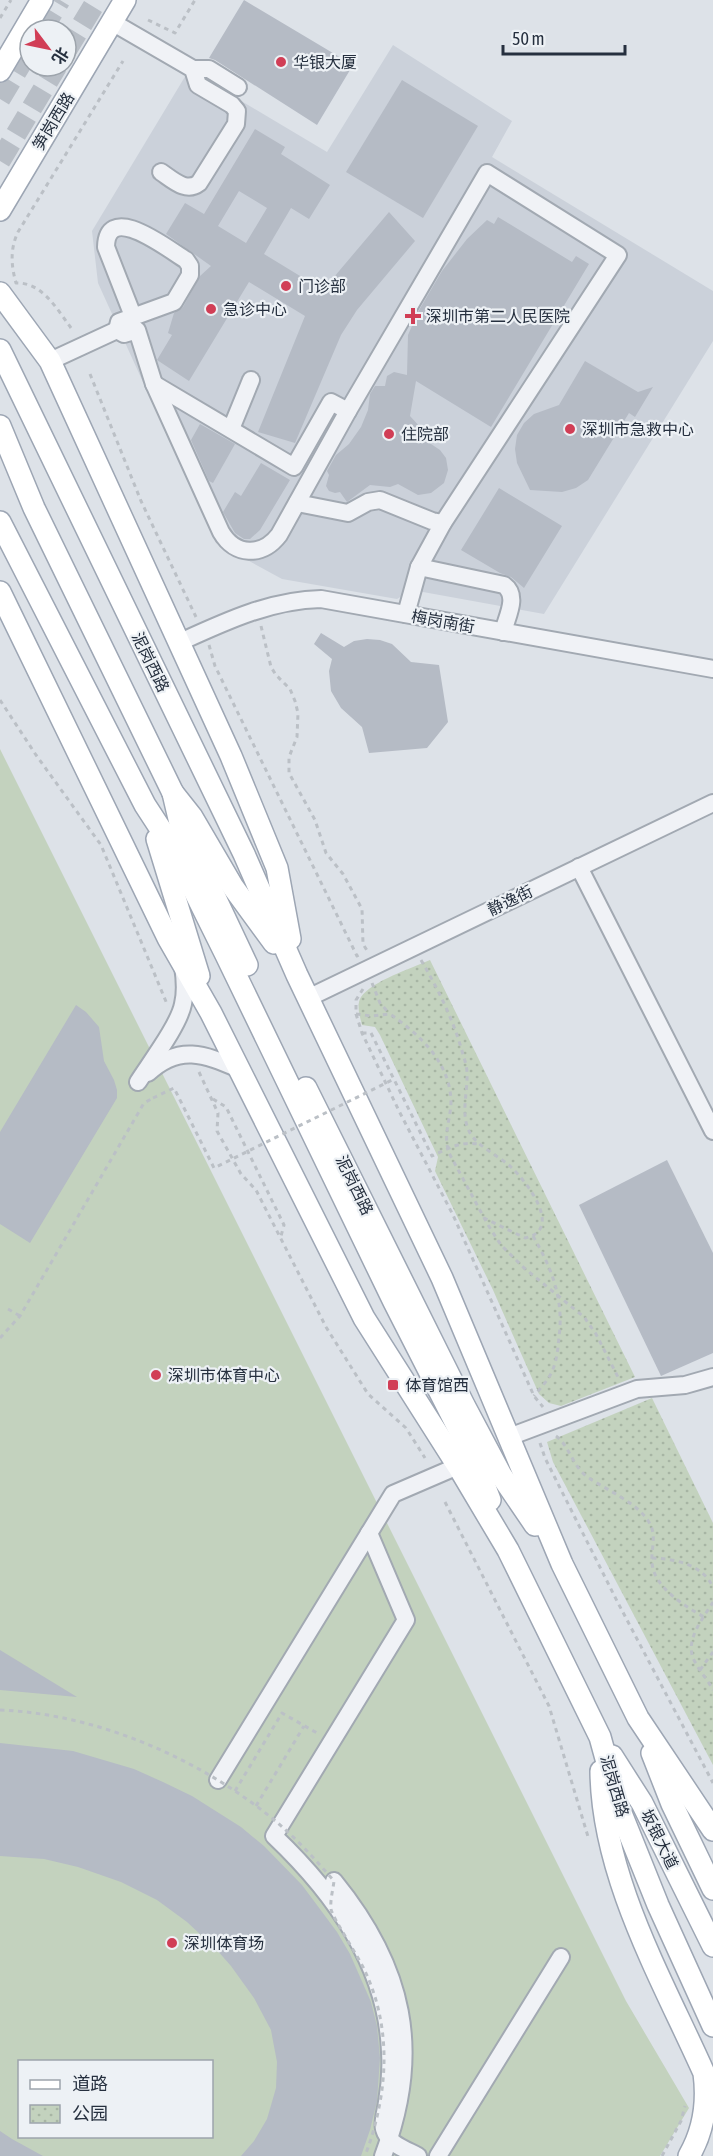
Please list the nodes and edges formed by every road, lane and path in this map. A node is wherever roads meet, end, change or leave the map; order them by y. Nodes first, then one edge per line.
1 (11, 0) edge
2 (42, 0) edge
3 (125, 0) edge
4 (195, 0) edge
5 (0, 18) edge
6 (148, 20) dead end
7 (112, 22) junction
8 (123, 60) dead end
9 (0, 71) edge
10 (196, 77) junction
11 (238, 87) dead end
12 (161, 172) dead end
13 (0, 210) edge
14 (0, 293) edge
15 (133, 316) junction
16 (71, 328) dead end
17 (117, 330) junction
18 (0, 350) edge
19 (50, 361) junction
20 (90, 374) dead end
21 (251, 380) dead end
22 (154, 384) junction
23 (348, 411) junction
24 (0, 426) edge
25 (231, 429) junction
26 (297, 503) junction
27 (0, 522) edge
28 (443, 523) junction
29 (419, 567) junction
30 (0, 592) edge
31 (406, 614) junction
32 (197, 620) dead end
33 (260, 621) dead end
34 (503, 632) junction
35 (216, 640) dead end
36 (178, 642) junction
37 (713, 669) edge
38 (0, 700) edge
39 (173, 793) junction
40 (713, 803) edge
41 (145, 805) junction
42 (579, 867) junction
43 (368, 952) dead end
44 (357, 956) dead end
45 (421, 958) dead end
46 (182, 963) junction
47 (297, 975) junction
48 (308, 998) junction
49 (170, 1011) dead end
50 (211, 1013) junction
51 (356, 1014) junction
52 (390, 1014) junction
53 (362, 1033) junction
54 (196, 1065) dead end
55 (239, 1069) junction
56 (394, 1079) junction
57 (211, 1098) junction
58 (713, 1131) edge
59 (480, 1144) junction
60 (447, 1149) junction
61 (249, 1151) junction
62 (431, 1155) junction
63 (425, 1160) junction
64 (484, 1218) junction
65 (533, 1236) junction
66 (280, 1237) junction
67 (559, 1298) junction
68 (8, 1308) dead end
69 (20, 1316) junction
70 (0, 1338) edge
71 (713, 1377) edge
72 (619, 1379) dead end
73 (534, 1396) junction
74 (543, 1407) dead end
75 (509, 1437) junction
76 (425, 1458) dead end
77 (458, 1466) junction
78 (445, 1502) dead end
79 (369, 1533) junction
80 (508, 1550) junction
81 (652, 1558) junction
82 (562, 1564) junction
83 (713, 1587) edge
84 (713, 1602) edge
85 (704, 1617) junction
86 (713, 1652) edge
87 (700, 1670) junction
88 (713, 1690) edge
89 (0, 1710) edge
90 (638, 1718) junction
91 (304, 1726) junction
92 (600, 1737) junction
93 (332, 1741) junction
94 (218, 1780) junction
95 (713, 1783) edge
96 (235, 1791) junction
97 (256, 1806) junction
98 (712, 1828) edge
99 (592, 1847) dead end
100 (333, 1881) junction
101 (713, 1889) edge
102 (713, 1946) edge
103 (561, 1957) dead end
104 (710, 2019) edge
105 (713, 2039) edge
106 (685, 2096) dead end
107 (713, 2116) edge
108 (386, 2148) edge
109 (692, 2150) edge
110 (365, 2156) edge
111 (418, 2156) edge
112 (438, 2156) edge
113 (662, 2156) edge

1 - 5 path
2 - 9 main road
3 - 7 main road, 笋岗西路
4 - 6 path
7 - 10 street
7 - 13 main road, 笋岗西路
8 - 16 path
10 - 11 street
10 - 12 street
14 - 19 main road
15 - 15 street
15 - 17 street
17 - 19 street
17 - 22 street
18 - 47 main road, 泥岗西路
19 - 36 main road
20 - 32 path
21 - 25 street
22 - 25 street
22 - 26 street
23 - 25 street
23 - 26 street
23 - 28 street
24 - 39 main road, 泥岗西路
26 - 28 street
27 - 41 main road, 泥岗西路
28 - 29 street
29 - 31 street
29 - 34 street
30 - 46 main road, 泥岗西路
31 - 34 street, 梅岗南街
31 - 36 street, 梅岗南街
33 - 43 path
34 - 37 street, 梅岗南街
35 - 44 path
36 - 47 main road
38 - 49 path
39 - 47 main road, 泥岗西路
39 - 82 main road, 泥岗西路
40 - 42 street, 静逸街
41 - 50 main road, 泥岗西路
41 - 80 main road, 泥岗西路
42 - 48 street, 静逸街
42 - 58 street
45 - 59 path
46 - 50 main road, 泥岗西路
46 - 55 street
47 - 48 main road, 泥岗西路
48 - 75 main road, 泥岗西路
50 - 55 main road, 泥岗西路
51 - 52 path
51 - 52 path
51 - 53 path
52 - 60 path
53 - 56 path
53 - 63 path
54 - 57 path
55 - 77 main road, 泥岗西路
56 - 61 path, bridge
56 - 62 path
57 - 61 path
57 - 66 path
59 - 60 path
59 - 65 path
60 - 62 path
60 - 64 path
61 - 66 path
61 - 69 path, bridge
62 - 63 path
63 - 73 path
64 - 65 path
64 - 67 path
65 - 67 path
66 - 76 path
67 - 72 path
67 - 73 path
68 - 69 path
69 - 70 path
71 - 75 street
73 - 74 path
75 - 82 main road, 泥岗西路
77 - 79 street
77 - 80 main road, 泥岗西路
78 - 99 path
79 - 93 street
79 - 94 street
80 - 92 main road, 泥岗西路
81 - 83 path
81 - 85 path
81 - 95 path
82 - 90 main road, 泥岗西路
84 - 85 path
85 - 87 path
86 - 87 path
87 - 88 path
89 - 94 path, bridge
90 - 98 main road, 泥岗西路
90 - 101 main road, 坂银大道
91 - 93 path
91 - 96 path
91 - 97 path
92 - 102 main road, 坂银大道
92 - 104 main road, 泥岗西路
92 - 109 main road
93 - 108 street
94 - 96 path, bridge
96 - 97 path, bridge
97 - 100 path, bridge
100 - 108 street
100 - 110 path, bridge
103 - 112 street
104 - 105 main road, 泥岗西路
106 - 113 path
107 - 109 main road
108 - 111 street

